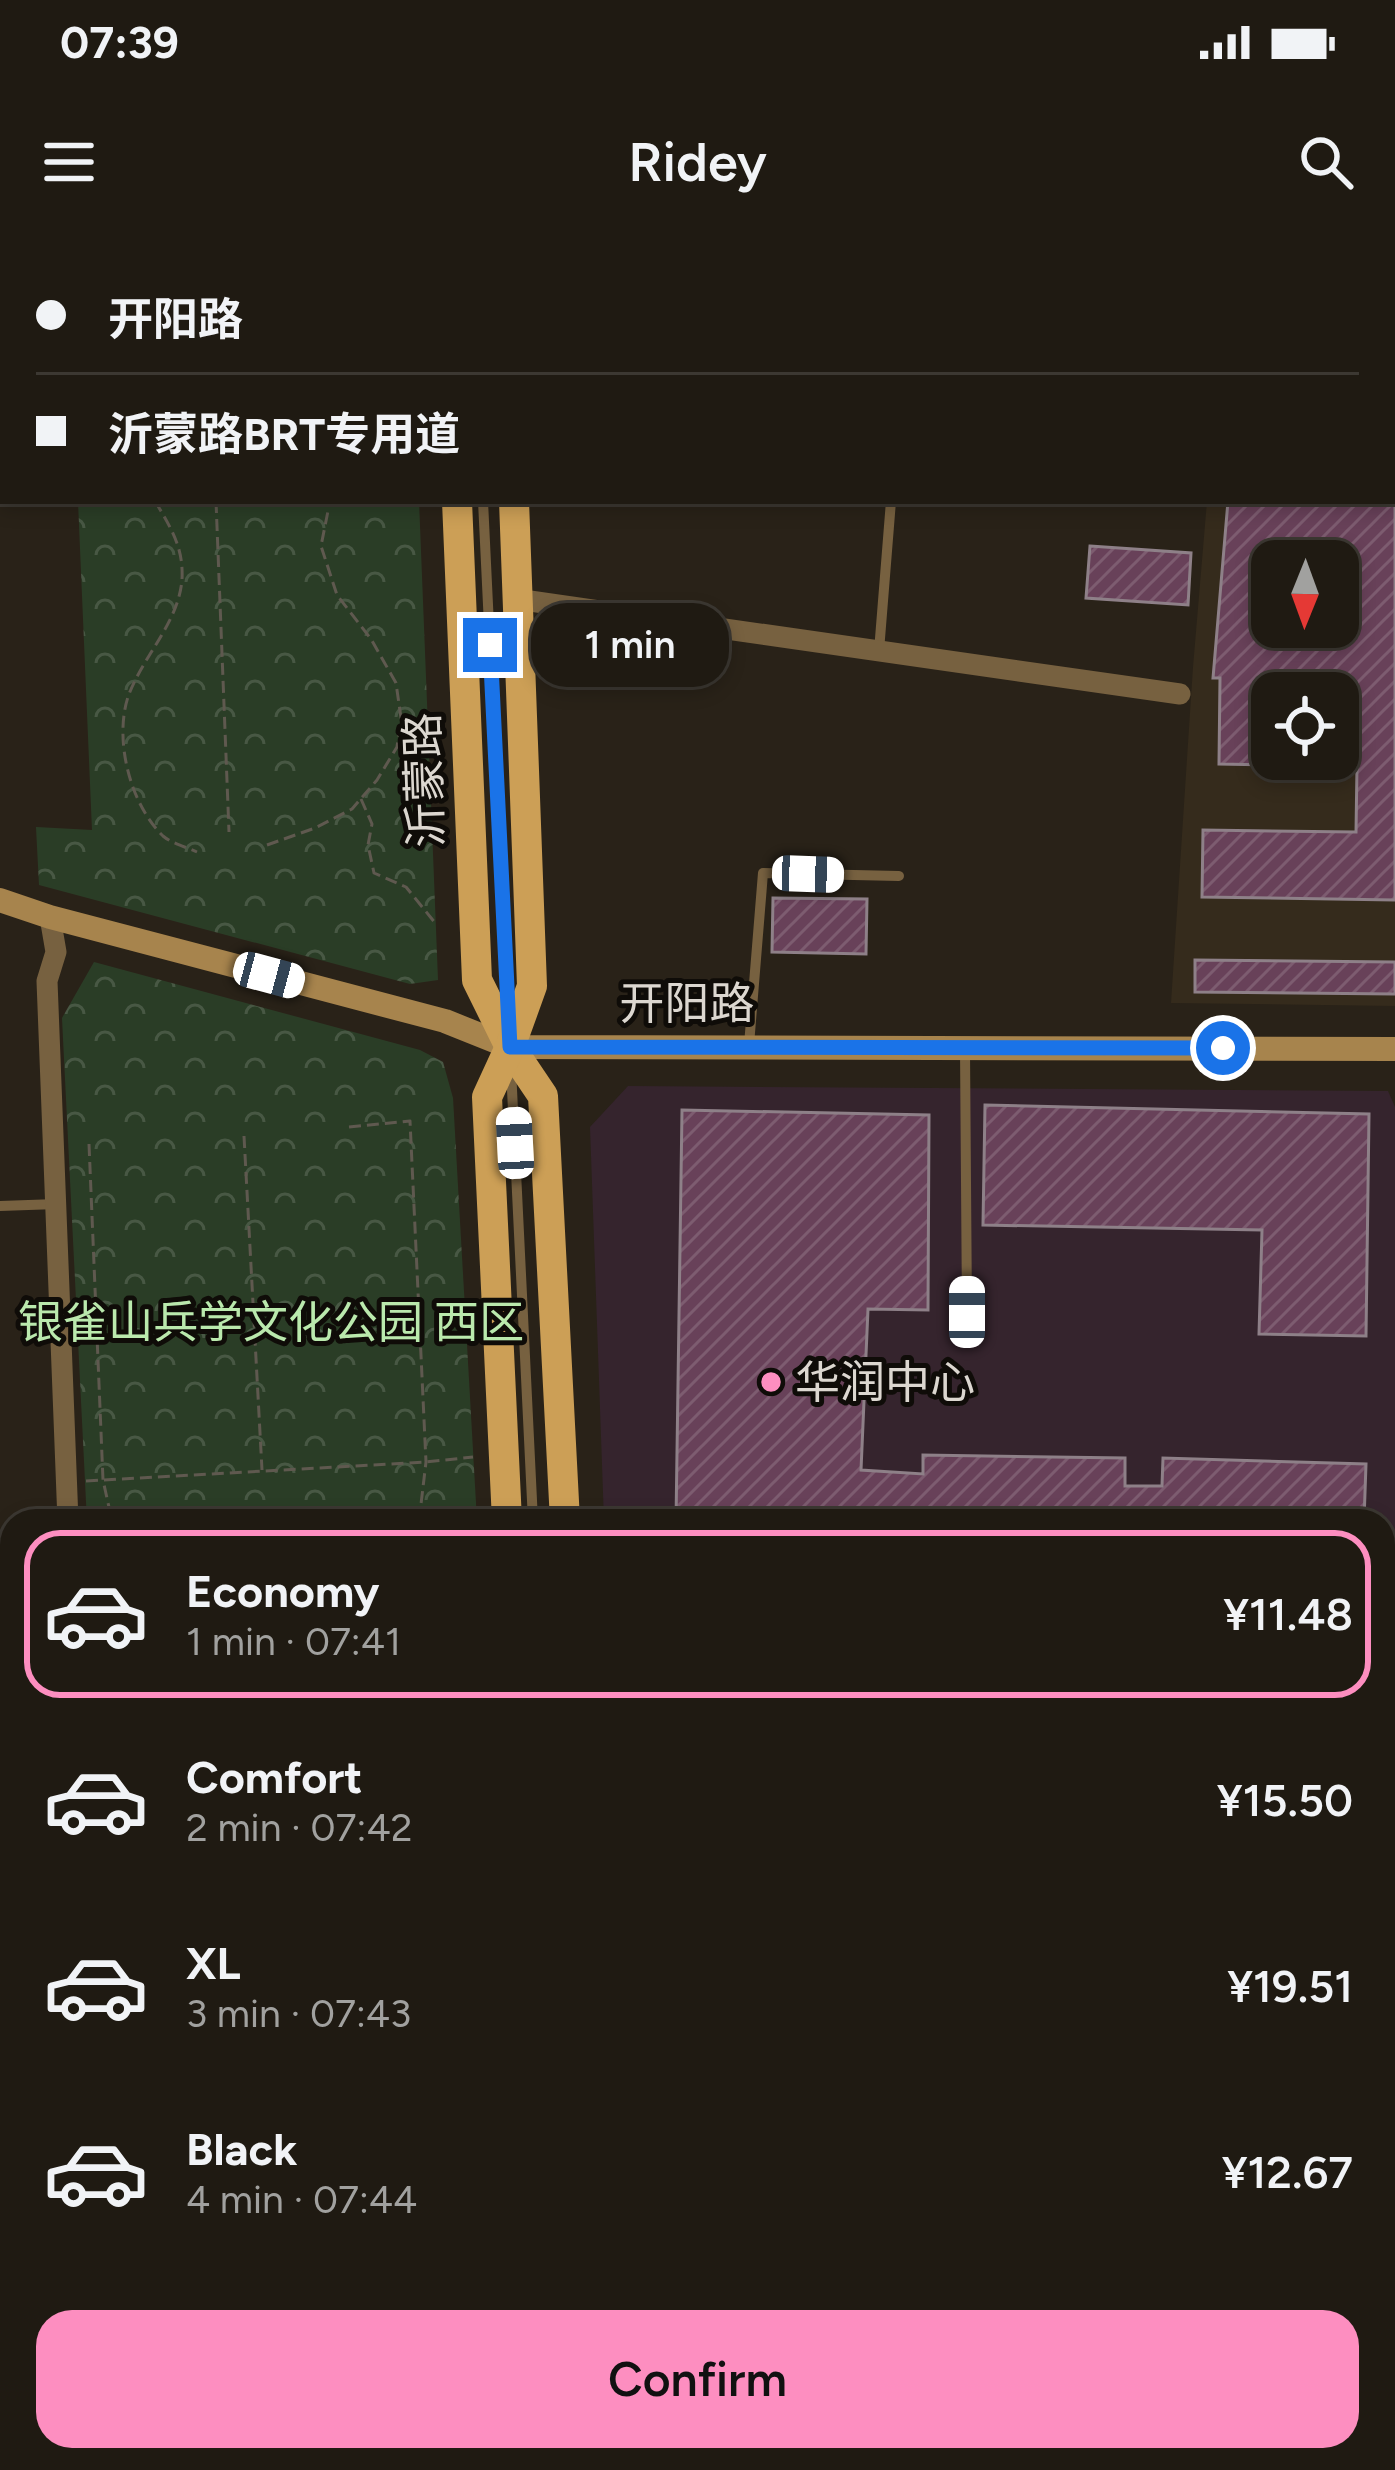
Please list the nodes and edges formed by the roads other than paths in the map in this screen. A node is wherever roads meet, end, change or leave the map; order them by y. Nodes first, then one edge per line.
1 (458, 504) edge
2 (483, 504) edge
3 (514, 504) edge
4 (891, 504) edge
5 (516, 599) junction
6 (879, 652) junction
7 (1180, 694) dead end
8 (899, 876) dead end
9 (0, 900) edge
10 (50, 917) junction
11 (749, 1046) junction
12 (510, 1047) junction
13 (964, 1047) junction
14 (1395, 1049) edge
15 (57, 1204) junction
16 (0, 1206) edge
17 (967, 1312) dead end
18 (67, 1509) edge
19 (506, 1509) edge
20 (532, 1509) edge
21 (564, 1509) edge

1 - 12 main road, 沂蒙路
2 - 12 lane
3 - 5 main road
4 - 6 lane
5 - 6 street
5 - 12 main road
6 - 7 street
8 - 11 lane
9 - 10 street, 开阳路
10 - 12 street, 开阳路
10 - 15 street
11 - 12 street, 开阳路
11 - 13 street, 开阳路
12 - 19 main road
12 - 20 lane
12 - 21 main road, 沂蒙路
13 - 14 street, 开阳路
13 - 17 lane
15 - 16 lane
15 - 18 street

